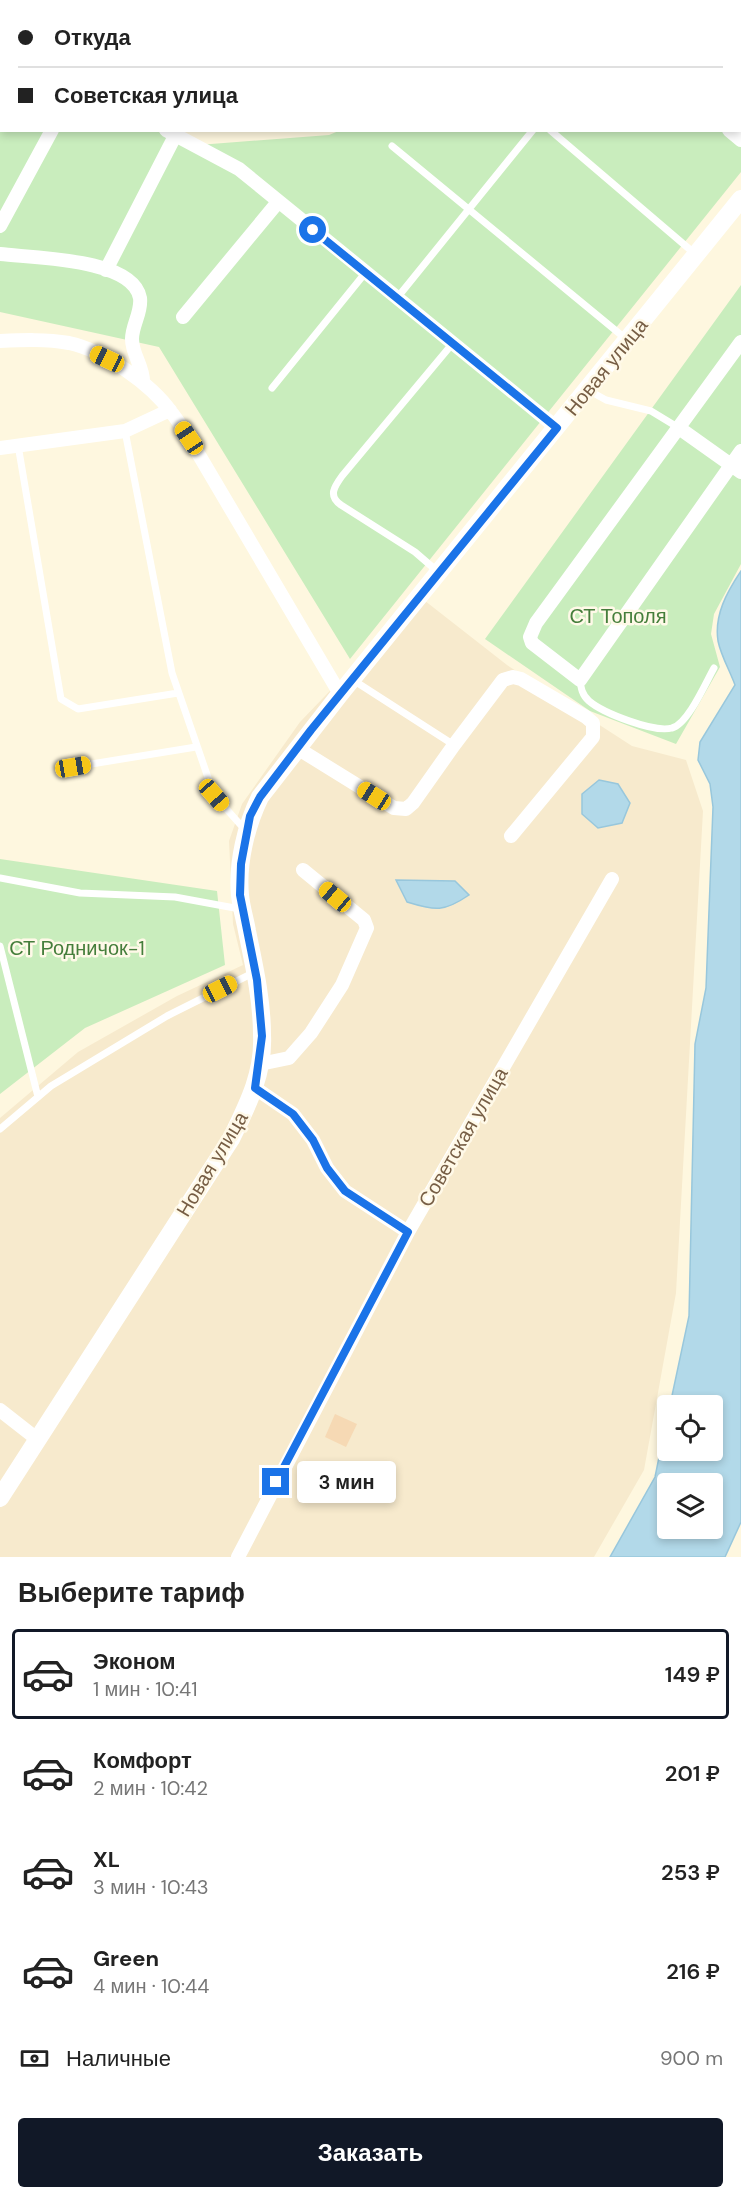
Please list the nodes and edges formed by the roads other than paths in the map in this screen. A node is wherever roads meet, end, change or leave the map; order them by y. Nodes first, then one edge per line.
1 (51, 132) edge
2 (530, 132) edge
3 (552, 132) edge
4 (170, 133) edge
5 (392, 146) dead end
6 (741, 199) edge
7 (278, 202) junction
8 (469, 210) junction
9 (0, 226) edge
10 (0, 254) edge
11 (696, 254) junction
12 (106, 270) junction
13 (366, 272) junction
14 (397, 298) junction
15 (183, 317) dead end
16 (627, 340) junction
17 (0, 341) edge
18 (741, 342) edge
19 (453, 343) junction
20 (143, 383) junction
21 (272, 388) dead end
22 (588, 390) junction
23 (170, 410) junction
24 (557, 428) junction
25 (679, 428) junction
26 (125, 431) junction
27 (18, 445) junction
28 (0, 448) edge
29 (741, 451) edge
30 (736, 469) edge
31 (439, 573) junction
32 (714, 668) dead end
33 (352, 680) junction
34 (580, 680) junction
35 (178, 693) junction
36 (340, 694) junction
37 (454, 745) junction
38 (196, 747) junction
39 (297, 748) junction
40 (73, 767) dead end
41 (247, 833) junction
42 (511, 837) dead end
43 (303, 870) dead end
44 (0, 878) edge
45 (612, 879) dead end
46 (243, 909) junction
47 (0, 946) edge
48 (255, 972) junction
49 (260, 1064) junction
50 (255, 1088) junction
51 (38, 1097) junction
52 (0, 1129) edge
53 (408, 1232) junction
54 (0, 1410) edge
55 (37, 1439) junction
56 (0, 1498) edge
57 (238, 1557) edge

1 - 9 street
2 - 8 lane
3 - 11 lane
4 - 7 street
4 - 12 street
5 - 8 lane
6 - 11 street, Новая улица
7 - 13 street
7 - 15 street
8 - 14 lane
8 - 16 lane
10 - 12 street
11 - 16 street, Новая улица
12 - 20 street
13 - 14 street
13 - 21 lane
14 - 19 street
16 - 22 street, Новая улица
17 - 20 street
18 - 25 street
19 - 24 street
19 - 31 lane
20 - 23 street
22 - 24 street, Новая улица
22 - 25 lane
23 - 26 street
23 - 36 street
24 - 31 street, Новая улица
25 - 30 street
25 - 34 street
26 - 27 street
26 - 35 lane
27 - 28 street
27 - 35 lane
29 - 30 street
30 - 34 street
31 - 33 street, Новая улица
32 - 34 lane
33 - 36 street, Новая улица
33 - 37 lane
35 - 38 lane
36 - 39 street, Новая улица
37 - 39 street
37 - 42 street
38 - 40 lane
38 - 41 lane
39 - 41 street, Новая улица
41 - 46 street, Новая улица
43 - 49 street
44 - 46 lane
45 - 53 street, Советская улица
46 - 48 street, Новая улица
47 - 51 lane
48 - 49 street, Новая улица
48 - 51 lane
49 - 50 street, Новая улица
50 - 53 street
50 - 55 street, Новая улица
51 - 52 lane
53 - 57 street, Советская улица
54 - 55 street
55 - 56 street, Новая улица

